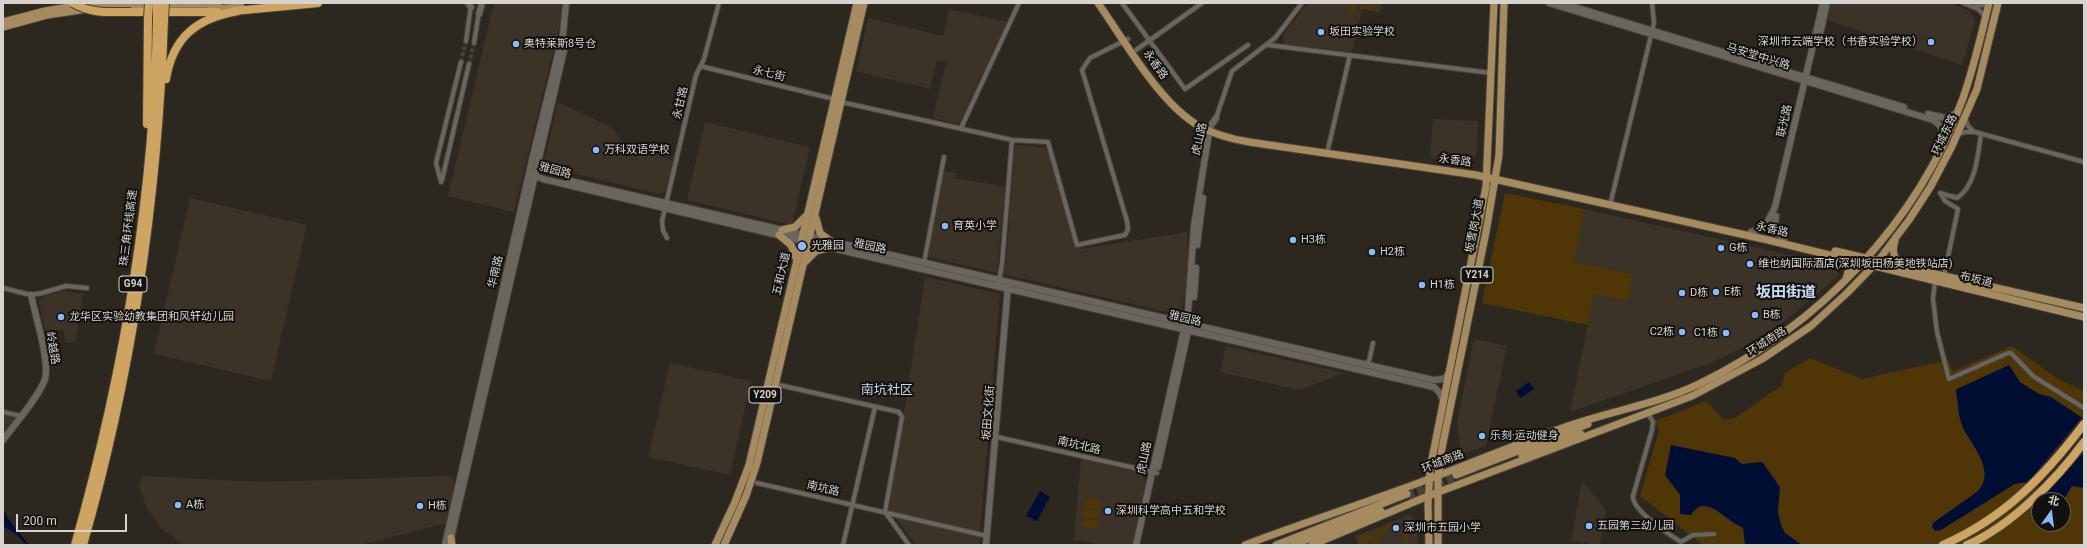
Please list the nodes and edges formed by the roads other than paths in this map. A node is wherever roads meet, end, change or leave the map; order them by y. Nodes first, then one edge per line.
1 (73, 3) edge
2 (148, 3) edge
3 (158, 3) edge
4 (165, 3) edge
5 (289, 3) edge
6 (318, 3) edge
7 (481, 3) edge
8 (566, 3) edge
9 (570, 3) edge
10 (719, 3) edge
11 (857, 3) edge
12 (864, 3) edge
13 (1019, 3) edge
14 (1098, 3) edge
15 (1102, 3) edge
16 (1122, 3) edge
17 (1202, 3) edge
18 (1302, 3) edge
19 (1549, 3) edge
20 (1563, 3) edge
21 (1652, 3) edge
22 (1823, 3) edge
23 (1827, 3) edge
24 (1963, 3) edge
25 (1968, 3) edge
26 (1998, 3) edge
27 (470, 4) edge
28 (1504, 4) edge
29 (1988, 4) edge
30 (1494, 5) edge
31 (237, 7) edge
32 (479, 14) joint
33 (1986, 16) junction
34 (161, 19) junction
35 (3, 22) edge
36 (3, 27) edge
37 (1652, 33) junction
38 (1126, 40) junction
39 (466, 41) tunnel mouth
40 (1150, 41) junction
41 (474, 43) tunnel mouth
42 (1248, 45) dead end
43 (1268, 45) junction
44 (1136, 50) junction
45 (1350, 55) junction
46 (461, 62) tunnel mouth
47 (469, 64) tunnel mouth
48 (700, 66) junction
49 (1491, 73) junction
50 (1807, 80) junction
51 (838, 100) junction
52 (1957, 113) junction
53 (1965, 117) junction
54 (1216, 118) joint
55 (961, 128) junction
56 (1212, 130) junction
57 (1975, 132) junction
58 (1981, 134) junction
59 (1957, 136) junction
60 (1012, 140) junction
61 (1943, 145) junction
62 (1328, 149) junction
63 (156, 157) junction
64 (944, 157) dead end
65 (2084, 162) edge
66 (533, 174) junction
67 (1486, 175) junction
68 (146, 176) junction
69 (1495, 178) junction
70 (1930, 188) junction
71 (1940, 193) junction
72 (1957, 198) junction
73 (1611, 201) junction
74 (666, 206) junction
75 (1954, 207) junction
76 (812, 211) junction
77 (1751, 232) junction
78 (780, 233) junction
79 (1897, 237) junction
80 (667, 238) dead end
81 (806, 239) junction
82 (1784, 239) junction
83 (830, 245) junction
84 (853, 250) junction
85 (1840, 258) junction
86 (1865, 261) junction
87 (796, 263) junction
88 (924, 263) junction
89 (1875, 264) junction
90 (802, 267) junction
91 (1910, 268) junction
92 (1944, 276) junction
93 (1846, 280) junction
94 (1935, 282) junction
95 (998, 283) junction
96 (1008, 285) junction
97 (3, 288) edge
98 (87, 288) dead end
99 (31, 295) junction
100 (2084, 308) edge
101 (2084, 317) edge
102 (1187, 327) junction
103 (1373, 343) dead end
104 (1366, 363) junction
105 (1449, 373) junction
106 (775, 384) junction
107 (1443, 402) junction
108 (1650, 402) junction
109 (875, 407) junction
110 (2084, 408) edge
111 (3, 412) edge
112 (1648, 414) junction
113 (21, 416) junction
114 (2084, 424) edge
115 (997, 437) junction
116 (3, 440) edge
117 (2084, 442) edge
118 (1155, 473) junction
119 (1438, 476) junction
120 (1428, 480) junction
121 (757, 483) dead end
122 (1437, 493) junction
123 (1428, 496) junction
124 (1374, 499) junction
125 (852, 505) junction
126 (885, 512) junction
127 (725, 523) junction
128 (1351, 529) junction
129 (1714, 534) dead end
130 (987, 536) junction
131 (451, 543) edge
132 (75, 545) edge
133 (83, 545) edge
134 (445, 545) edge
135 (711, 545) edge
136 (715, 545) edge
137 (724, 545) edge
138 (843, 545) edge
139 (909, 545) edge
140 (986, 545) edge
141 (1136, 545) edge
142 (1140, 545) edge
143 (1245, 545) edge
144 (1270, 545) edge
145 (1276, 545) edge
146 (1293, 545) edge
147 (1298, 545) edge
148 (1312, 545) edge
149 (1429, 545) edge
150 (1438, 545) edge
151 (1943, 545) edge
152 (1967, 545) edge

1 - 31 highway, bridge
2 - 68 highway, bridge
3 - 34 highway, 珠三角环线高速 / G94, bridge
4 - 34 highway, 珠三角环线高速 / G94, bridge
5 - 36 main road
6 - 31 highway
7 - 32 main road
8 - 66 main road, 华南路
9 - 66 main road, 华南路
10 - 48 street, 永甘路
11 - 51 main road, 五和大道 / Y209
12 - 51 main road, 五和大道 / Y209
13 - 55 street
14 - 38 main road, 永香路
15 - 38 main road, 永香路
16 - 40 street
17 - 40 street
18 - 43 street
19 - 37 main road, 马安堂中兴路
20 - 37 main road, 马安堂中兴路
21 - 37 street
22 - 50 main road, 联光路
23 - 50 main road, 联光路
24 - 33 street
25 - 29 street
26 - 53 main road, 环城东路
27 - 39 street
28 - 69 main road, 坂雪岗大道 / Y214
29 - 33 main road, 环城东路
30 - 49 main road, 坂雪岗大道 / Y214
31 - 35 main road
31 - 63 highway
32 - 41 street
33 - 52 main road, 环城东路
34 - 63 highway, 珠三角环线高速 / G94
34 - 68 highway, 珠三角环线高速 / G94
37 - 50 main road, 马安堂中兴路
37 - 73 street
38 - 44 main road, 永香路
38 - 56 main road, 永香路
38 - 60 street, 永七街
40 - 42 street
40 - 44 street
43 - 45 street
43 - 54 street
44 - 56 main road, 永香路
45 - 49 street
45 - 62 street
46 - 47 street
48 - 51 street, 永七街
48 - 74 street, 永甘路
49 - 67 main road, 坂雪岗大道 / Y214
50 - 52 main road, 马安堂中兴路
50 - 61 main road, 马安堂中兴路
50 - 77 main road, 联光路
50 - 82 main road, 联光路
51 - 55 street, 永七街
51 - 76 main road, 五和大道 / Y209
52 - 61 main road, 环城东路
53 - 57 street
53 - 59 main road, 环城东路
54 - 56 main road, 虎山路
55 - 60 street, 永七街
56 - 62 main road, 永香路
56 - 67 main road, 永香路
56 - 102 main road, 虎山路
57 - 58 street
57 - 59 street
58 - 65 street
58 - 72 street
59 - 70 main road, 环城东路
60 - 95 street
61 - 86 main road, 环城东路
62 - 67 main road, 永香路
63 - 133 highway, 珠三角环线高速 / G94
64 - 88 street
66 - 74 main road, 雅园路
66 - 131 main road, 华南路
66 - 134 main road, 华南路
67 - 69 main road, 永香路
67 - 105 main road, 坂雪岗大道 / Y214
68 - 132 highway, 珠三角环线高速 / G94
69 - 73 main road, 永香路
69 - 85 main road, 永香路
69 - 119 main road, 坂雪岗大道 / Y214
70 - 71 street
70 - 79 main road, 环城东路
71 - 72 street
71 - 75 street
72 - 75 street
73 - 77 main road, 永香路
74 - 78 main road, 雅园路
74 - 80 street, 永甘路
75 - 92 street
76 - 78 main road
76 - 81 main road, 五和大道 / Y209
76 - 83 main road
77 - 82 main road, 永香路
78 - 81 main road, 雅园路
78 - 87 main road
79 - 89 main road, 环城东路
79 - 91 main road
81 - 83 main road, 雅园路
81 - 87 main road, 五和大道 / Y209
81 - 90 main road, 五和大道 / Y209
82 - 86 main road, 永香路
83 - 84 main road, 雅园路
83 - 90 main road
84 - 88 main road, 雅园路
84 - 95 main road, 雅园路
85 - 86 main road, 永香路
85 - 93 main road
86 - 89 main road, 布坂道
86 - 93 main road, 环城南路
87 - 127 main road, 五和大道 / Y209
88 - 95 main road, 雅园路
89 - 91 main road, 布坂道
89 - 94 main road, 布坂道
89 - 112 main road, 环城南路
90 - 106 main road, 五和大道 / Y209
91 - 92 main road, 布坂道
92 - 100 main road, 布坂道
93 - 108 main road, 环城南路
94 - 101 main road, 布坂道
94 - 110 street
95 - 96 main road, 雅园路
96 - 102 main road, 雅园路
96 - 115 main road, 坂田文化街
97 - 99 street
98 - 99 street
99 - 113 main road, 岭越路
102 - 104 main road, 雅园路
102 - 107 main road, 雅园路
102 - 118 main road, 虎山路
103 - 104 street
104 - 105 main road, 雅园路
105 - 107 main road, 坂雪岗大道 / Y214
106 - 109 street
106 - 137 main road, 五和大道 / Y209
107 - 120 main road, 坂雪岗大道 / Y214
108 - 112 main road, 环城南路
108 - 119 main road, 环城南路
109 - 125 street
109 - 126 street
111 - 113 street
112 - 122 main road, 环城南路
112 - 129 street
113 - 116 main road, 岭越路
114 - 151 highway
115 - 118 street, 南坑北路
115 - 130 main road, 坂田文化街
117 - 152 highway
118 - 141 main road, 虎山路
118 - 142 main road, 虎山路
119 - 120 main road, 环城南路
119 - 122 main road, 坂雪岗大道 / Y214
120 - 123 main road, 坂雪岗大道 / Y214
120 - 124 main road, 环城南路
121 - 125 street, 南坑路
122 - 123 main road, 环城南路
122 - 150 main road, 坂雪岗大道 / Y214
123 - 128 main road, 环城南路
123 - 149 main road, 坂雪岗大道 / Y214
124 - 143 main road, 环城南路
124 - 144 main road
125 - 126 street, 南坑路
125 - 138 street
126 - 130 street, 南坑路
126 - 139 street
127 - 135 main road
127 - 136 main road, 五和大道 / Y209
128 - 147 main road
128 - 148 main road, 环城南路
130 - 140 main road, 坂田文化街
145 - 146 main road

